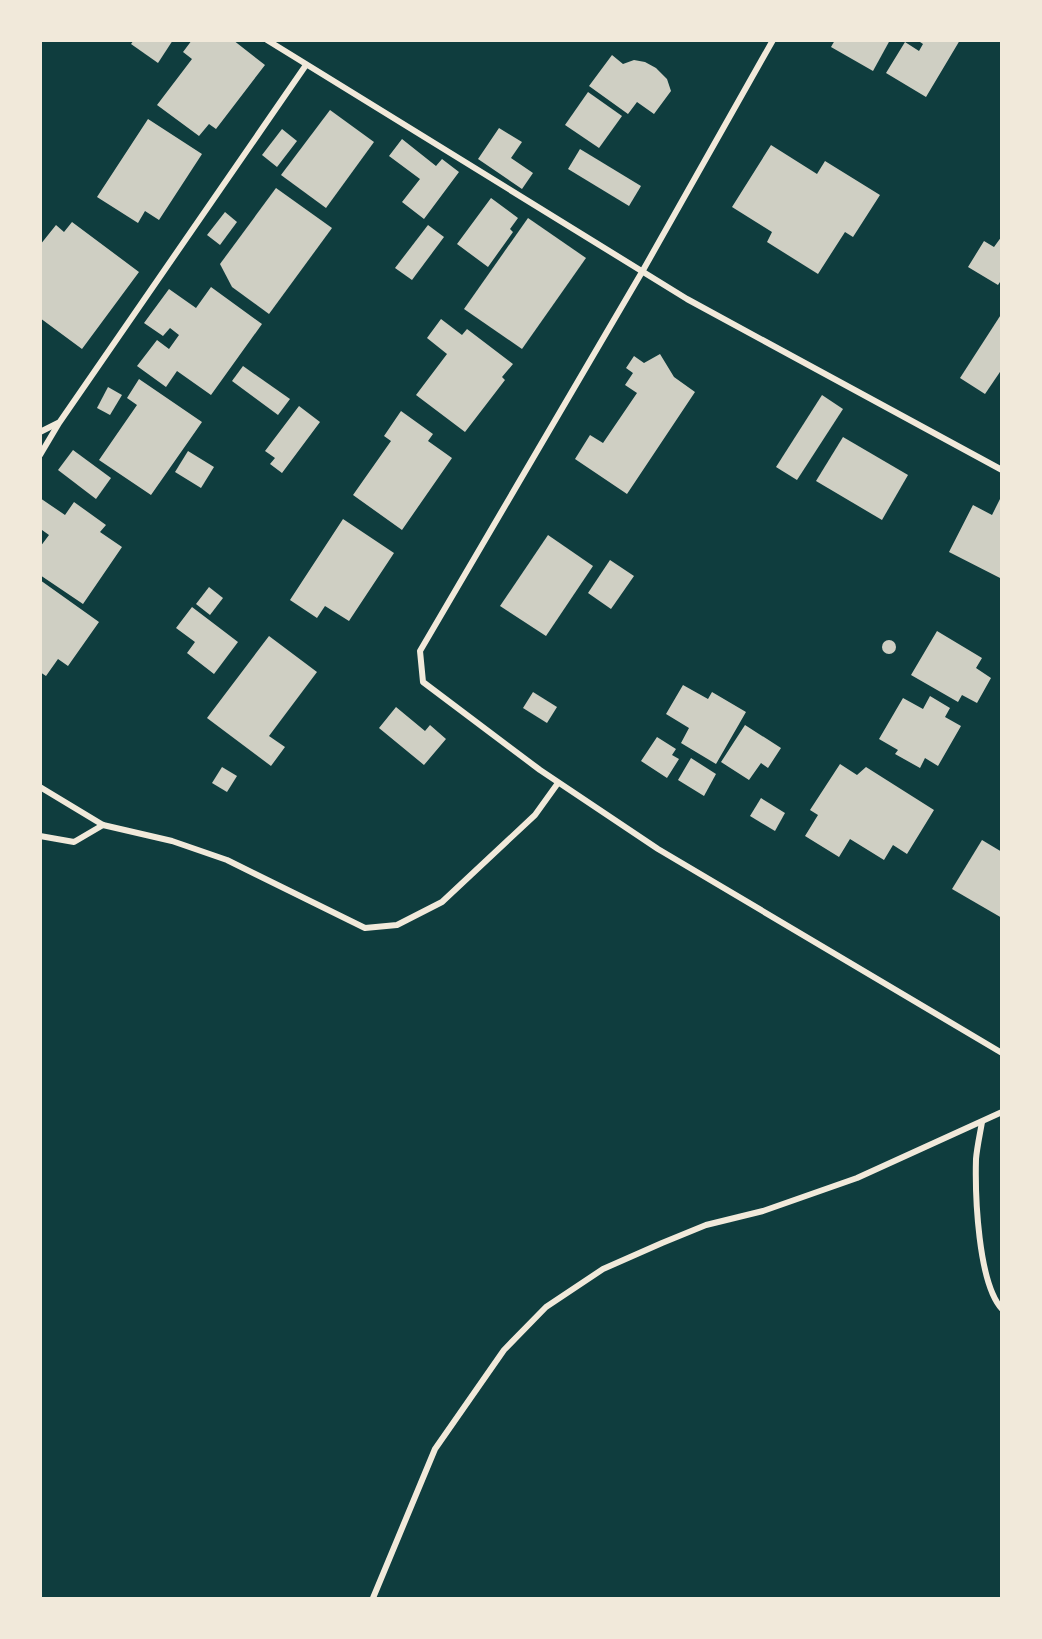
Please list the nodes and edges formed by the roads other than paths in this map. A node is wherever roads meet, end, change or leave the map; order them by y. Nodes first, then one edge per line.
1 (267, 40) edge
2 (773, 40) edge
3 (306, 65) junction
4 (642, 272) junction
5 (59, 423) junction
6 (40, 432) edge
7 (40, 455) edge
8 (1002, 470) edge
9 (558, 783) junction
10 (40, 787) edge
11 (103, 825) junction
12 (40, 836) edge
13 (1002, 1053) edge
14 (1002, 1112) edge
15 (982, 1122) junction
16 (1002, 1309) edge
17 (373, 1599) edge

1 - 3 street
2 - 4 street
3 - 4 street
3 - 5 street
4 - 8 street
4 - 9 street
5 - 6 street
5 - 7 street
9 - 11 street
9 - 13 street
10 - 11 street
11 - 12 street
14 - 15 street
15 - 16 street
15 - 17 street

